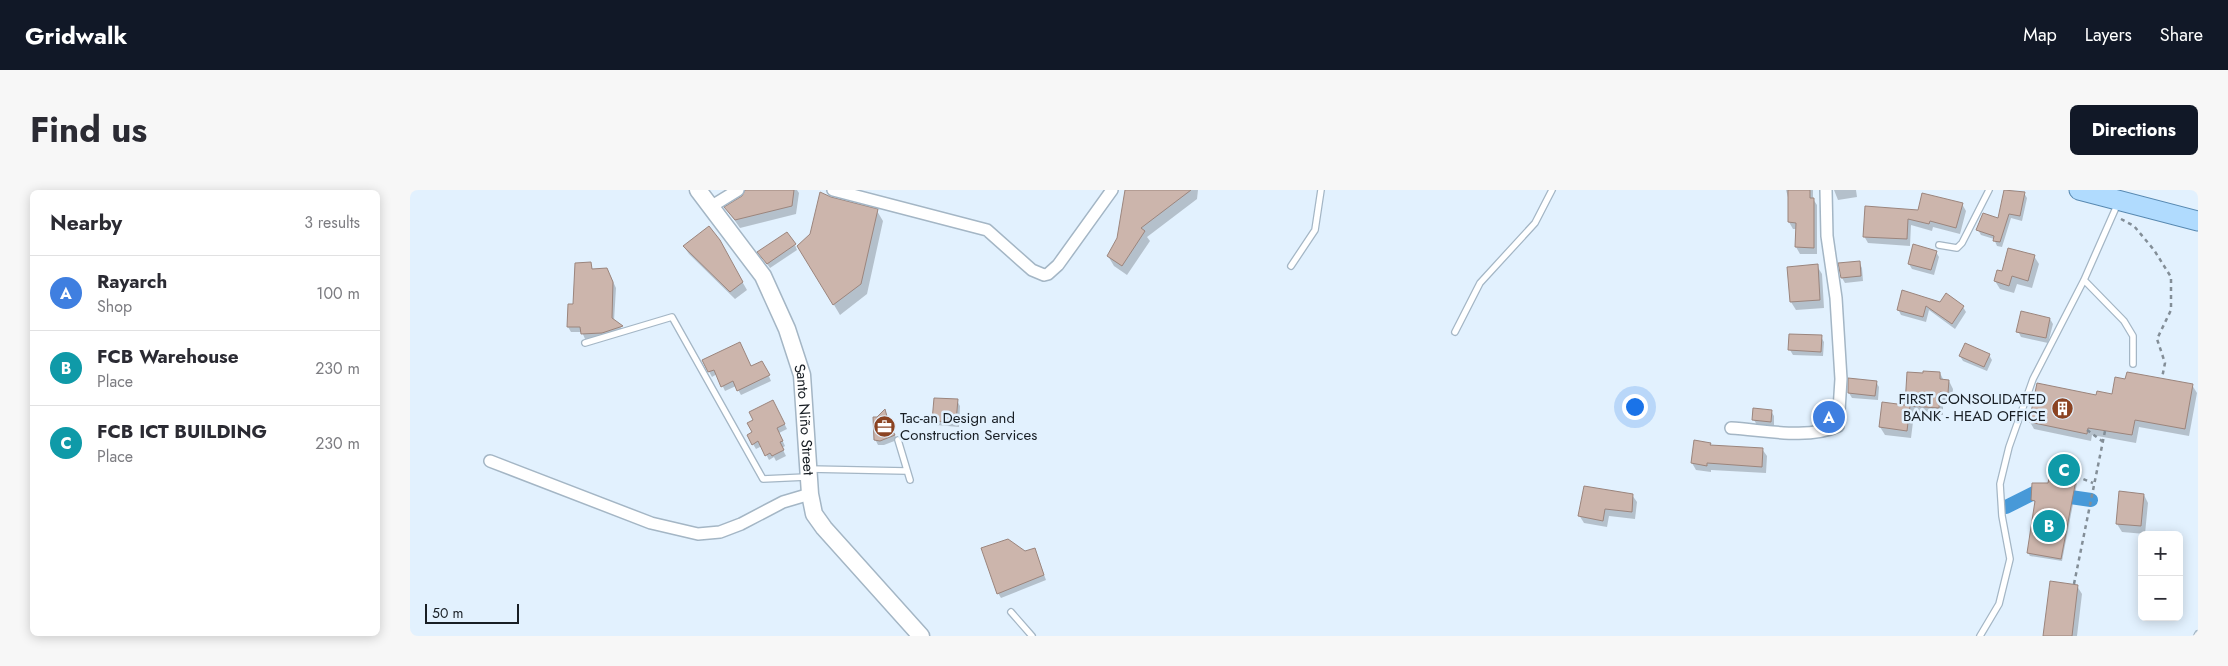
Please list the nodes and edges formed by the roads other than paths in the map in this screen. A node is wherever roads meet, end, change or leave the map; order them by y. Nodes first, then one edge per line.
1 (698, 190) edge
2 (738, 190) edge
3 (833, 190) edge
4 (1112, 190) edge
5 (1321, 190) edge
6 (1552, 190) edge
7 (1826, 190) edge
8 (1988, 190) edge
9 (2079, 190) edge
10 (712, 206) junction
11 (2116, 208) junction
12 (2198, 221) edge
13 (1940, 244) dead end
14 (1291, 266) dead end
15 (2084, 280) junction
16 (1455, 332) dead end
17 (585, 343) dead end
18 (2134, 364) dead end
19 (1730, 428) dead end
20 (898, 440) dead end
21 (490, 462) dead end
22 (906, 471) junction
23 (808, 473) junction
24 (910, 480) dead end
25 (810, 494) junction
26 (1011, 612) dead end
27 (921, 636) edge
28 (1032, 636) edge
29 (1980, 636) edge

1 - 10 main road, Santo Niño Street
2 - 10 street
3 - 4 street
5 - 14 lane
6 - 16 lane
7 - 19 street
8 - 13 lane
9 - 11 main road
10 - 23 main road, Santo Niño Street
11 - 12 main road
11 - 15 lane
15 - 18 lane
15 - 29 lane
17 - 23 lane
20 - 22 lane
21 - 25 street
22 - 23 lane
22 - 24 lane
23 - 25 main road, Santo Niño Street
25 - 27 main road, Santo Niño Street
26 - 28 lane

